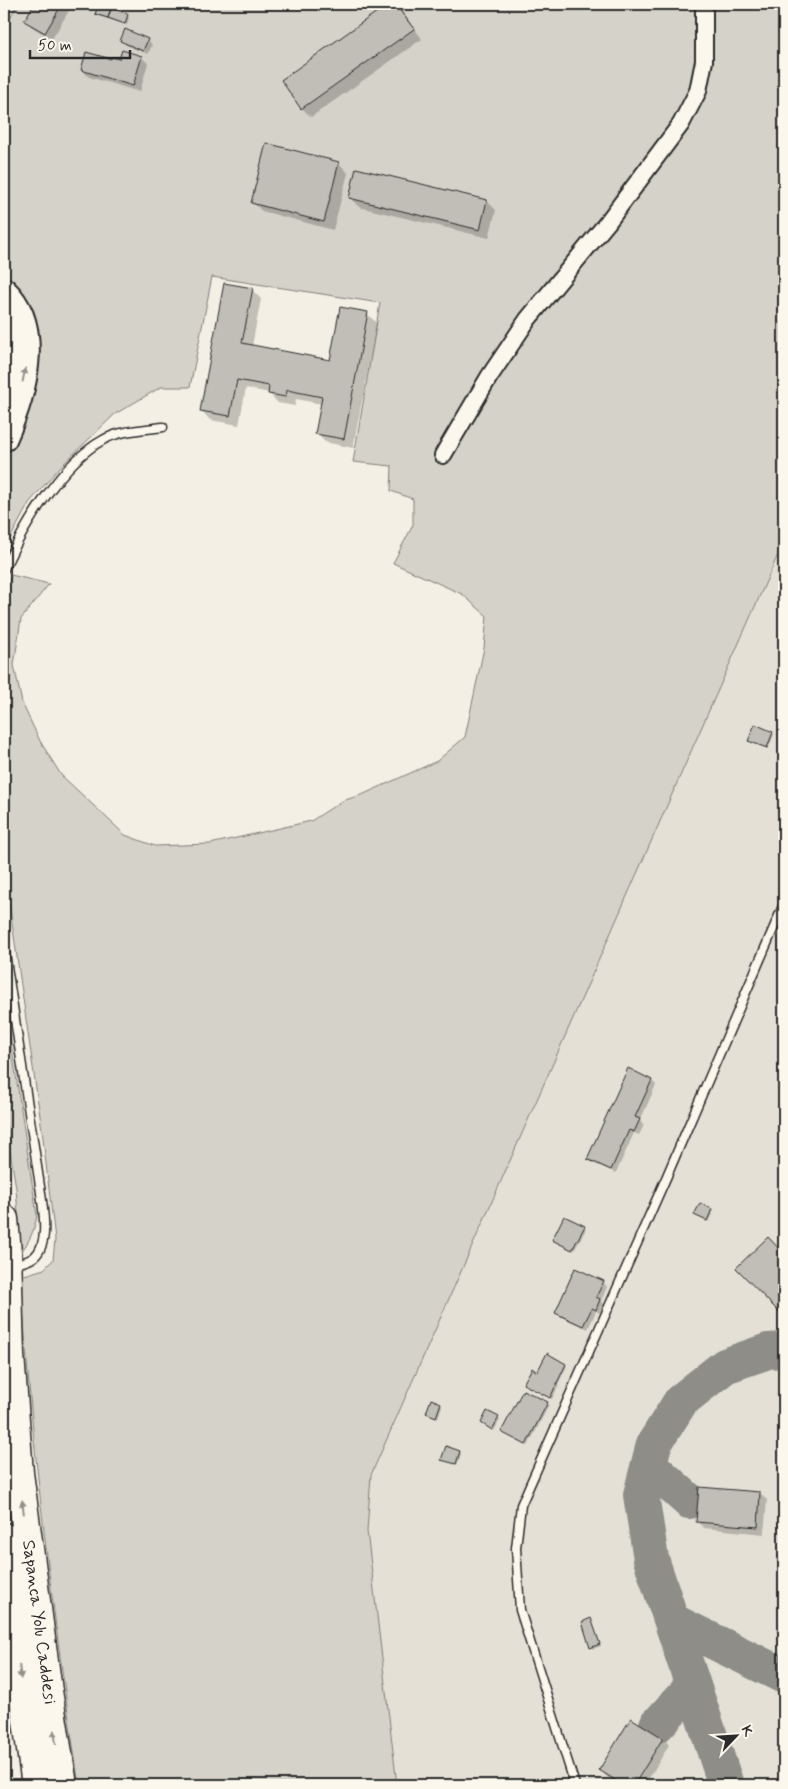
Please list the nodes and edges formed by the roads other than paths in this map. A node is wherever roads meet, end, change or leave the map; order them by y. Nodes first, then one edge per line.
1 (704, 4) edge
2 (4, 291) edge
3 (4, 330) edge
4 (4, 378) edge
5 (163, 427) dead end
6 (4, 438) edge
7 (443, 455) dead end
8 (4, 569) edge
9 (784, 904) edge
10 (4, 946) edge
11 (4, 1219) edge
12 (7, 1266) junction
13 (4, 1537) edge
14 (36, 1785) edge
15 (63, 1785) edge
16 (575, 1785) edge

1 - 7 street
6 -> 2 main road
3 - 4 main road
5 - 8 lane
9 - 16 lane
10 - 12 lane
11 - 12 highway, Sapanca Yolu Caddesi
15 -> 12 highway, Sapanca Yolu Caddesi
13 -> 14 highway, Sapanca Yolu Caddesi

